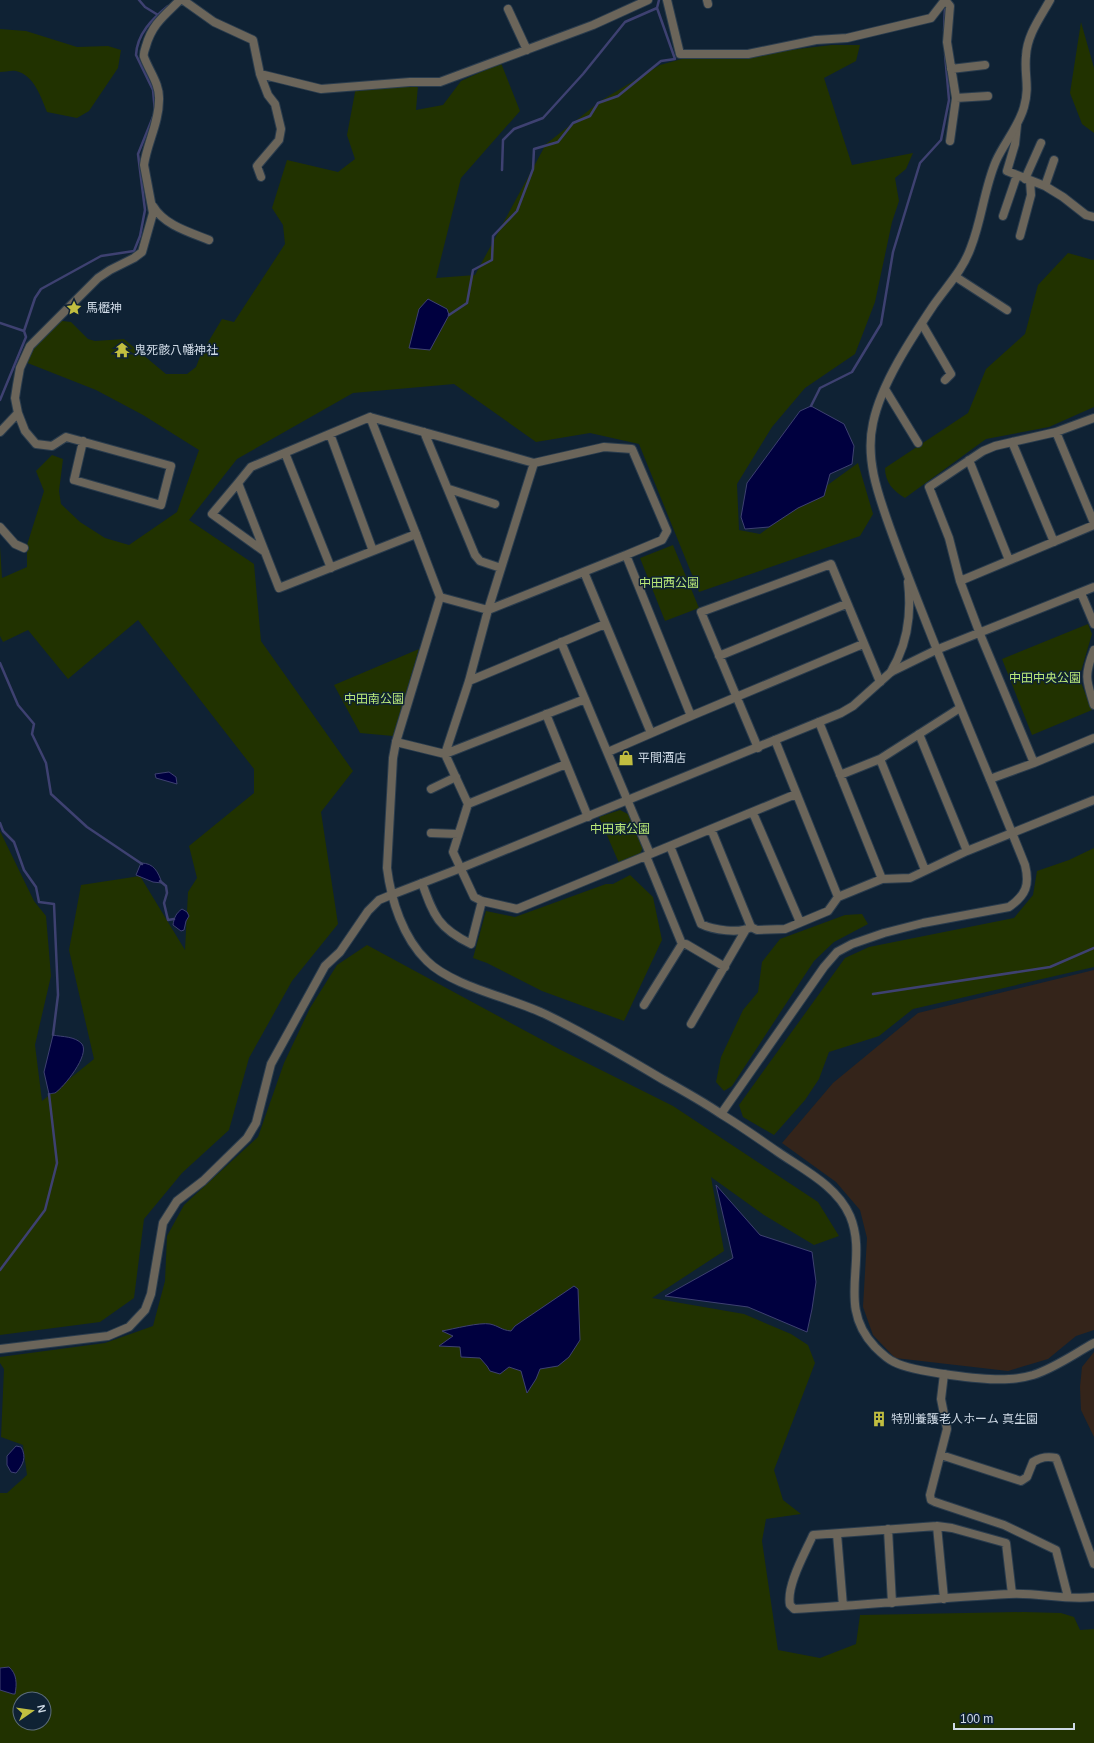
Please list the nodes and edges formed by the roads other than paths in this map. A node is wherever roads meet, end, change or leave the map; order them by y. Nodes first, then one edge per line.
1 (180, 0) edge
2 (184, 0) edge
3 (648, 0) edge
4 (667, 0) edge
5 (945, 0) edge
6 (1050, 0) edge
7 (508, 9) dead end
8 (527, 50) junction
9 (985, 65) dead end
10 (951, 69) junction
11 (260, 74) junction
12 (988, 96) dead end
13 (956, 98) junction
14 (1017, 122) junction
15 (950, 142) dead end
16 (1041, 143) dead end
17 (1054, 160) dead end
18 (1016, 176) junction
19 (261, 178) dead end
20 (1027, 180) junction
21 (1045, 186) junction
22 (152, 205) junction
23 (1003, 216) dead end
24 (1094, 217) edge
25 (1020, 236) dead end
26 (209, 240) dead end
27 (956, 277) junction
28 (1007, 310) dead end
29 (922, 324) junction
30 (945, 380) dead end
31 (885, 388) junction
32 (18, 413) junction
33 (370, 417) junction
34 (1094, 418) edge
35 (0, 432) edge
36 (424, 432) junction
37 (1056, 432) junction
38 (330, 434) junction
39 (83, 441) junction
40 (1012, 442) junction
41 (918, 443) dead end
42 (285, 453) junction
43 (969, 460) junction
44 (534, 463) junction
45 (238, 483) junction
46 (449, 489) junction
47 (496, 504) dead end
48 (1094, 524) edge
49 (0, 527) edge
50 (416, 534) junction
51 (1054, 542) junction
52 (24, 548) dead end
53 (373, 551) junction
54 (265, 552) junction
55 (626, 555) junction
56 (1009, 560) junction
57 (331, 568) junction
58 (502, 568) junction
59 (584, 572) junction
60 (908, 577) junction
61 (960, 581) junction
62 (1094, 587) edge
63 (1081, 593) junction
64 (440, 597) junction
65 (846, 604) junction
66 (488, 610) junction
67 (605, 624) junction
68 (1094, 624) edge
69 (980, 634) junction
70 (561, 642) junction
71 (863, 644) junction
72 (936, 650) junction
73 (1094, 650) edge
74 (720, 656) junction
75 (891, 672) junction
76 (469, 681) junction
77 (880, 682) junction
78 (736, 697) junction
79 (585, 699) junction
80 (1094, 705) edge
81 (960, 708) junction
82 (546, 714) junction
83 (691, 716) junction
84 (819, 722) junction
85 (651, 733) junction
86 (919, 734) junction
87 (1094, 738) edge
88 (775, 740) junction
89 (396, 742) junction
90 (758, 748) junction
91 (608, 752) junction
92 (445, 754) junction
93 (880, 759) junction
94 (1034, 763) junction
95 (566, 764) junction
96 (840, 775) junction
97 (456, 777) junction
98 (990, 779) junction
99 (430, 789) dead end
100 (796, 794) junction
101 (628, 800) junction
102 (1094, 800) edge
103 (468, 804) junction
104 (754, 813) junction
105 (588, 817) junction
106 (711, 830) junction
107 (431, 832) dead end
108 (1012, 833) junction
109 (458, 834) junction
110 (670, 846) junction
111 (967, 851) junction
112 (648, 855) junction
113 (461, 868) junction
114 (925, 870) junction
115 (882, 879) junction
116 (422, 883) junction
117 (392, 895) junction
118 (838, 897) junction
119 (482, 902) junction
120 (800, 922) junction
121 (748, 929) junction
122 (682, 944) junction
123 (725, 967) junction
124 (644, 1005) dead end
125 (691, 1024) dead end
126 (722, 1114) junction
127 (1094, 1343) edge
128 (0, 1349) edge
129 (944, 1374) junction
130 (941, 1455) junction
131 (937, 1526) junction
132 (888, 1529) junction
133 (837, 1534) junction
134 (1094, 1564) edge
135 (1012, 1594) junction
136 (1068, 1597) junction
137 (1094, 1597) edge
138 (944, 1599) junction
139 (892, 1603) junction
140 (844, 1606) junction

1 - 22 street
2 - 11 street
3 - 8 street
4 - 5 street
5 - 10 street
6 - 14 street
7 - 8 street
8 - 11 street
9 - 10 street
10 - 13 street
11 - 19 street
12 - 13 street
13 - 15 street
14 - 18 street
14 - 27 street
16 - 20 street
17 - 21 street
18 - 20 street
18 - 23 street
20 - 21 street
20 - 25 street
21 - 24 street
22 - 26 street
22 - 32 street
27 - 28 street
27 - 29 street
29 - 30 street
29 - 31 street
31 - 41 street
31 - 60 street
32 - 35 street
32 - 39 street
33 - 36 street
33 - 38 street
33 - 50 street
34 - 37 street
36 - 44 street
36 - 46 street
37 - 40 street
37 - 48 street
38 - 42 street
38 - 53 street
39 - 39 street
40 - 43 street
40 - 51 street
42 - 45 street
42 - 57 street
43 - 56 street
43 - 61 street
44 - 55 street
44 - 58 street
45 - 54 street
45 - 54 street
46 - 47 street
46 - 58 street
48 - 51 street
49 - 52 street
50 - 53 street
50 - 64 street
51 - 56 street
53 - 57 street
54 - 57 street
55 - 59 street
55 - 83 street
56 - 61 street
58 - 66 street
59 - 66 street
59 - 67 street
60 - 72 street
60 - 75 street
61 - 69 street
62 - 63 street
63 - 68 street
63 - 69 street
64 - 66 street
64 - 89 street
65 - 71 street
65 - 74 street
65 - 74 street
66 - 76 street
67 - 70 street
67 - 85 street
69 - 72 street
69 - 94 street
70 - 76 street
70 - 79 street
71 - 77 street
71 - 78 street
72 - 75 street
72 - 81 street
73 - 80 street
74 - 78 street
75 - 77 street
76 - 92 street
77 - 84 street
78 - 83 street
78 - 90 street
79 - 82 street
79 - 91 street
81 - 86 street
81 - 98 street
82 - 92 street
82 - 95 street
83 - 85 street
84 - 88 street
84 - 96 street
85 - 91 street
86 - 93 street
86 - 111 street
87 - 94 street
88 - 90 street
88 - 100 street
89 - 92 street
89 - 117 street
90 - 101 street
91 - 101 street
92 - 97 street
93 - 96 street
93 - 114 street
94 - 98 street
95 - 103 street
95 - 105 street
96 - 115 street
97 - 99 street
97 - 103 street
98 - 108 street
100 - 104 street
100 - 118 street
101 - 105 street
101 - 112 street
102 - 108 street
103 - 109 street
104 - 106 street
104 - 120 street
105 - 113 street
106 - 110 street
106 - 121 street
107 - 109 street
108 - 111 street
108 - 126 street
109 - 113 street
110 - 112 street
110 - 121 street
111 - 114 street
112 - 119 street
112 - 122 street
113 - 116 street
113 - 119 street
114 - 115 street
115 - 118 street
116 - 117 street
116 - 119 street
117 - 126 street
117 - 128 street
118 - 120 street
120 - 121 street
121 - 123 street
122 - 123 street
122 - 124 street
123 - 125 street
126 - 129 street
127 - 129 street
129 - 130 street
130 - 134 street
130 - 136 street
131 - 132 street
131 - 135 street
131 - 138 street
132 - 133 street
132 - 139 street
133 - 140 street
133 - 140 street
135 - 136 street
135 - 138 street
136 - 137 street
138 - 139 street
139 - 140 street

